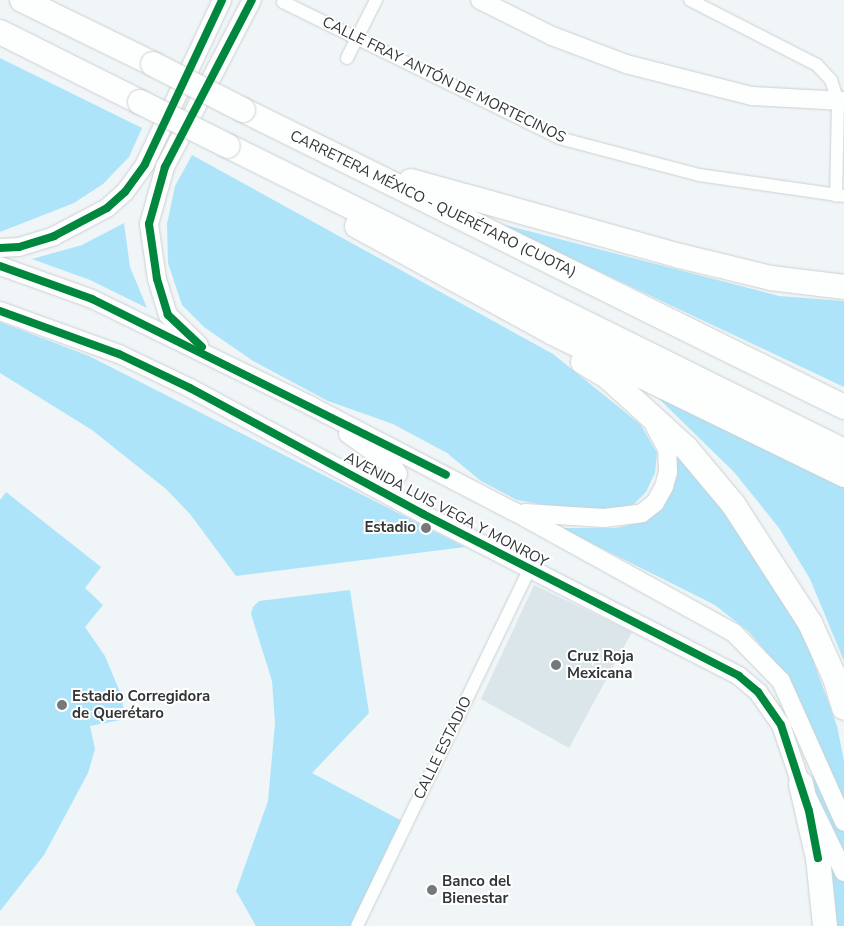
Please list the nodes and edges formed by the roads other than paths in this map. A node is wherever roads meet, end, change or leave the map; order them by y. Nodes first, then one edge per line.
1 (22, 0) edge
2 (222, 0) edge
3 (252, 0) edge
4 (376, 0) edge
5 (480, 0) edge
6 (690, 0) edge
7 (283, 2) dead end
8 (0, 32) edge
9 (355, 39) junction
10 (0, 40) edge
11 (347, 58) dead end
12 (73, 68) junction
13 (841, 102) edge
14 (361, 168) junction
15 (298, 181) junction
16 (840, 196) edge
17 (0, 248) edge
18 (0, 266) edge
19 (844, 287) edge
20 (0, 311) edge
21 (553, 333) junction
22 (224, 364) junction
23 (311, 406) junction
24 (844, 407) edge
25 (648, 416) junction
26 (844, 451) edge
27 (348, 474) junction
28 (844, 474) edge
29 (515, 512) junction
30 (529, 570) junction
31 (844, 708) edge
32 (802, 784) junction
33 (844, 822) edge
34 (844, 872) edge
35 (357, 926) edge
36 (825, 926) edge

1 - 14 highway, CARRETERA MÉXICO - QUERÉTARO (CUOTA), bridge
2 - 17 main road
3 - 22 main road
4 - 9 street
5 - 13 main road
6 - 13 street
7 - 9 street, CALLE FRAY ANTÓN DE MORTECINOS
8 - 12 highway
9 - 11 street
9 - 16 street, CALLE FRAY ANTÓN DE MORTECINOS
10 - 12 highway
12 - 15 highway, bridge
13 - 16 street
14 - 19 highway
14 - 24 highway, CARRETERA MÉXICO - QUERÉTARO (CUOTA)
15 - 21 highway
15 - 26 highway
18 - 22 main road, AVENIDA LUIS VEGA Y MONROY
20 - 27 main road, AVENIDA LUIS VEGA Y MONROY
21 - 25 highway
21 - 28 highway
22 - 23 main road, AVENIDA LUIS VEGA Y MONROY
23 - 27 main road
23 - 29 main road, AVENIDA LUIS VEGA Y MONROY
25 - 29 main road
25 - 31 highway
27 - 30 main road, AVENIDA LUIS VEGA Y MONROY
29 - 33 main road, AVENIDA LUIS VEGA Y MONROY
30 - 32 main road, AVENIDA LUIS VEGA Y MONROY
30 - 35 street, CALLE ESTADIO
32 - 34 main road, AVENIDA LUIS VEGA Y MONROY
32 - 36 highway

